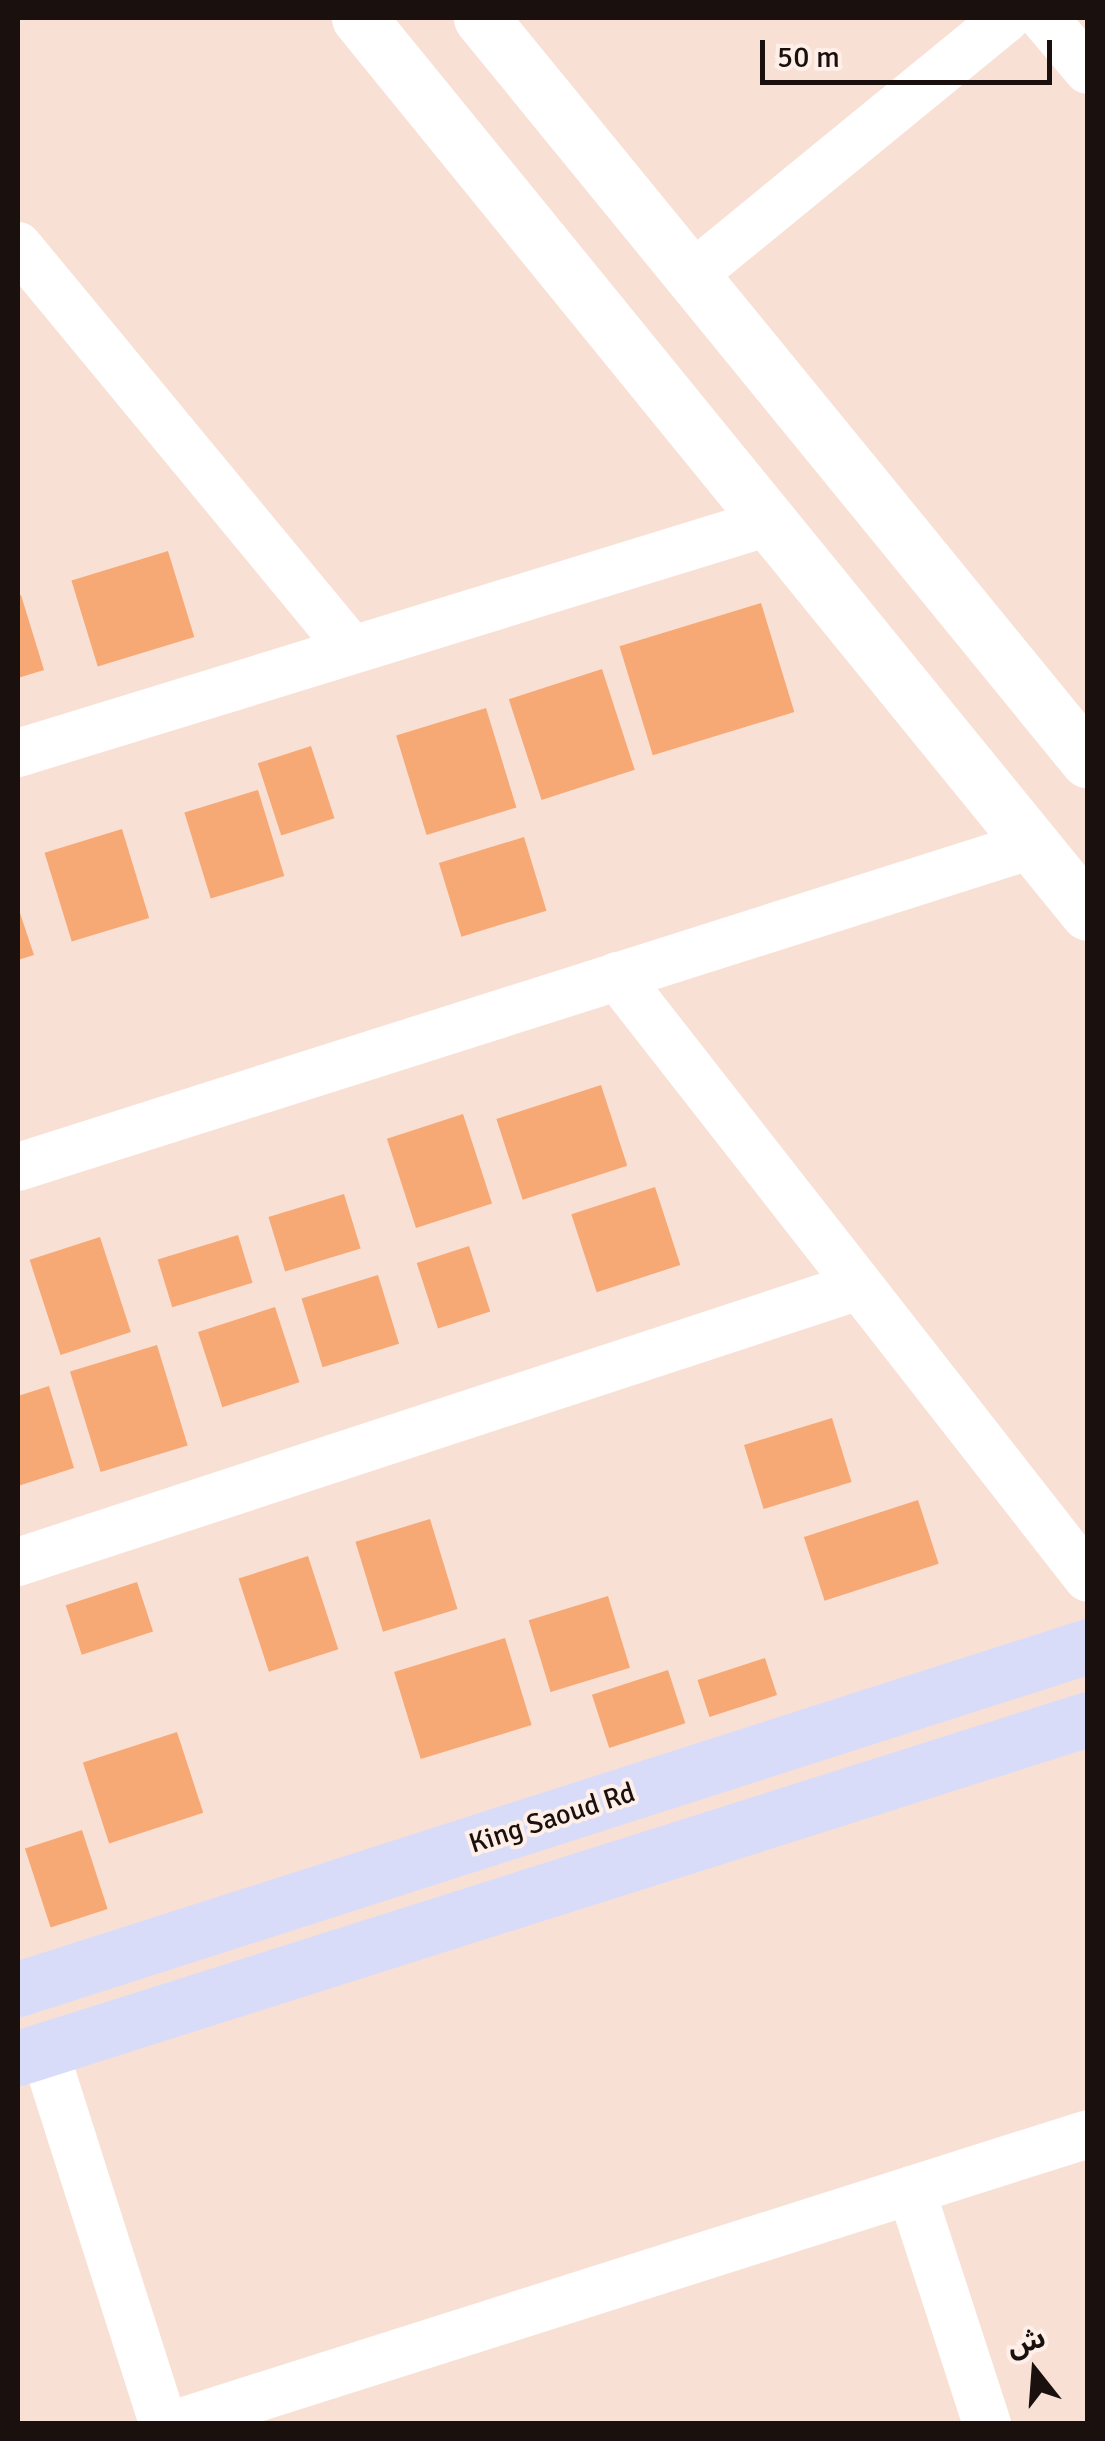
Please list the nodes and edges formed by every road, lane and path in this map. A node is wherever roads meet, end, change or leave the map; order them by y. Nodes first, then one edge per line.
1 (359, 18) edge
2 (481, 18) edge
3 (1006, 18) edge
4 (1044, 18) edge
5 (1088, 70) edge
6 (18, 246) edge
7 (691, 276) junction
8 (769, 522) junction
9 (352, 650) junction
10 (18, 753) edge
11 (1088, 761) edge
12 (1032, 845) junction
13 (1088, 913) edge
14 (617, 976) junction
15 (18, 1167) edge
16 (859, 1286) junction
17 (18, 1562) edge
18 (1088, 1578) edge
19 (1088, 1646) edge
20 (1088, 1719) edge
21 (18, 1990) edge
22 (30, 2054) edge
23 (1088, 2134) edge
24 (911, 2190) junction
25 (163, 2424) edge
26 (175, 2424) edge
27 (987, 2424) edge

1 - 8 street
2 - 7 street
3 - 7 street
4 - 5 street
6 - 9 street
7 - 11 street
8 - 9 street
8 - 12 street
9 - 10 street
12 - 13 street
12 - 14 street
14 - 15 street
14 - 16 street
16 - 17 street
16 - 18 street
19 - 21 main road, King Saoud Rd
20 - 22 main road
22 - 25 street
23 - 24 street
24 - 26 street
24 - 27 street

